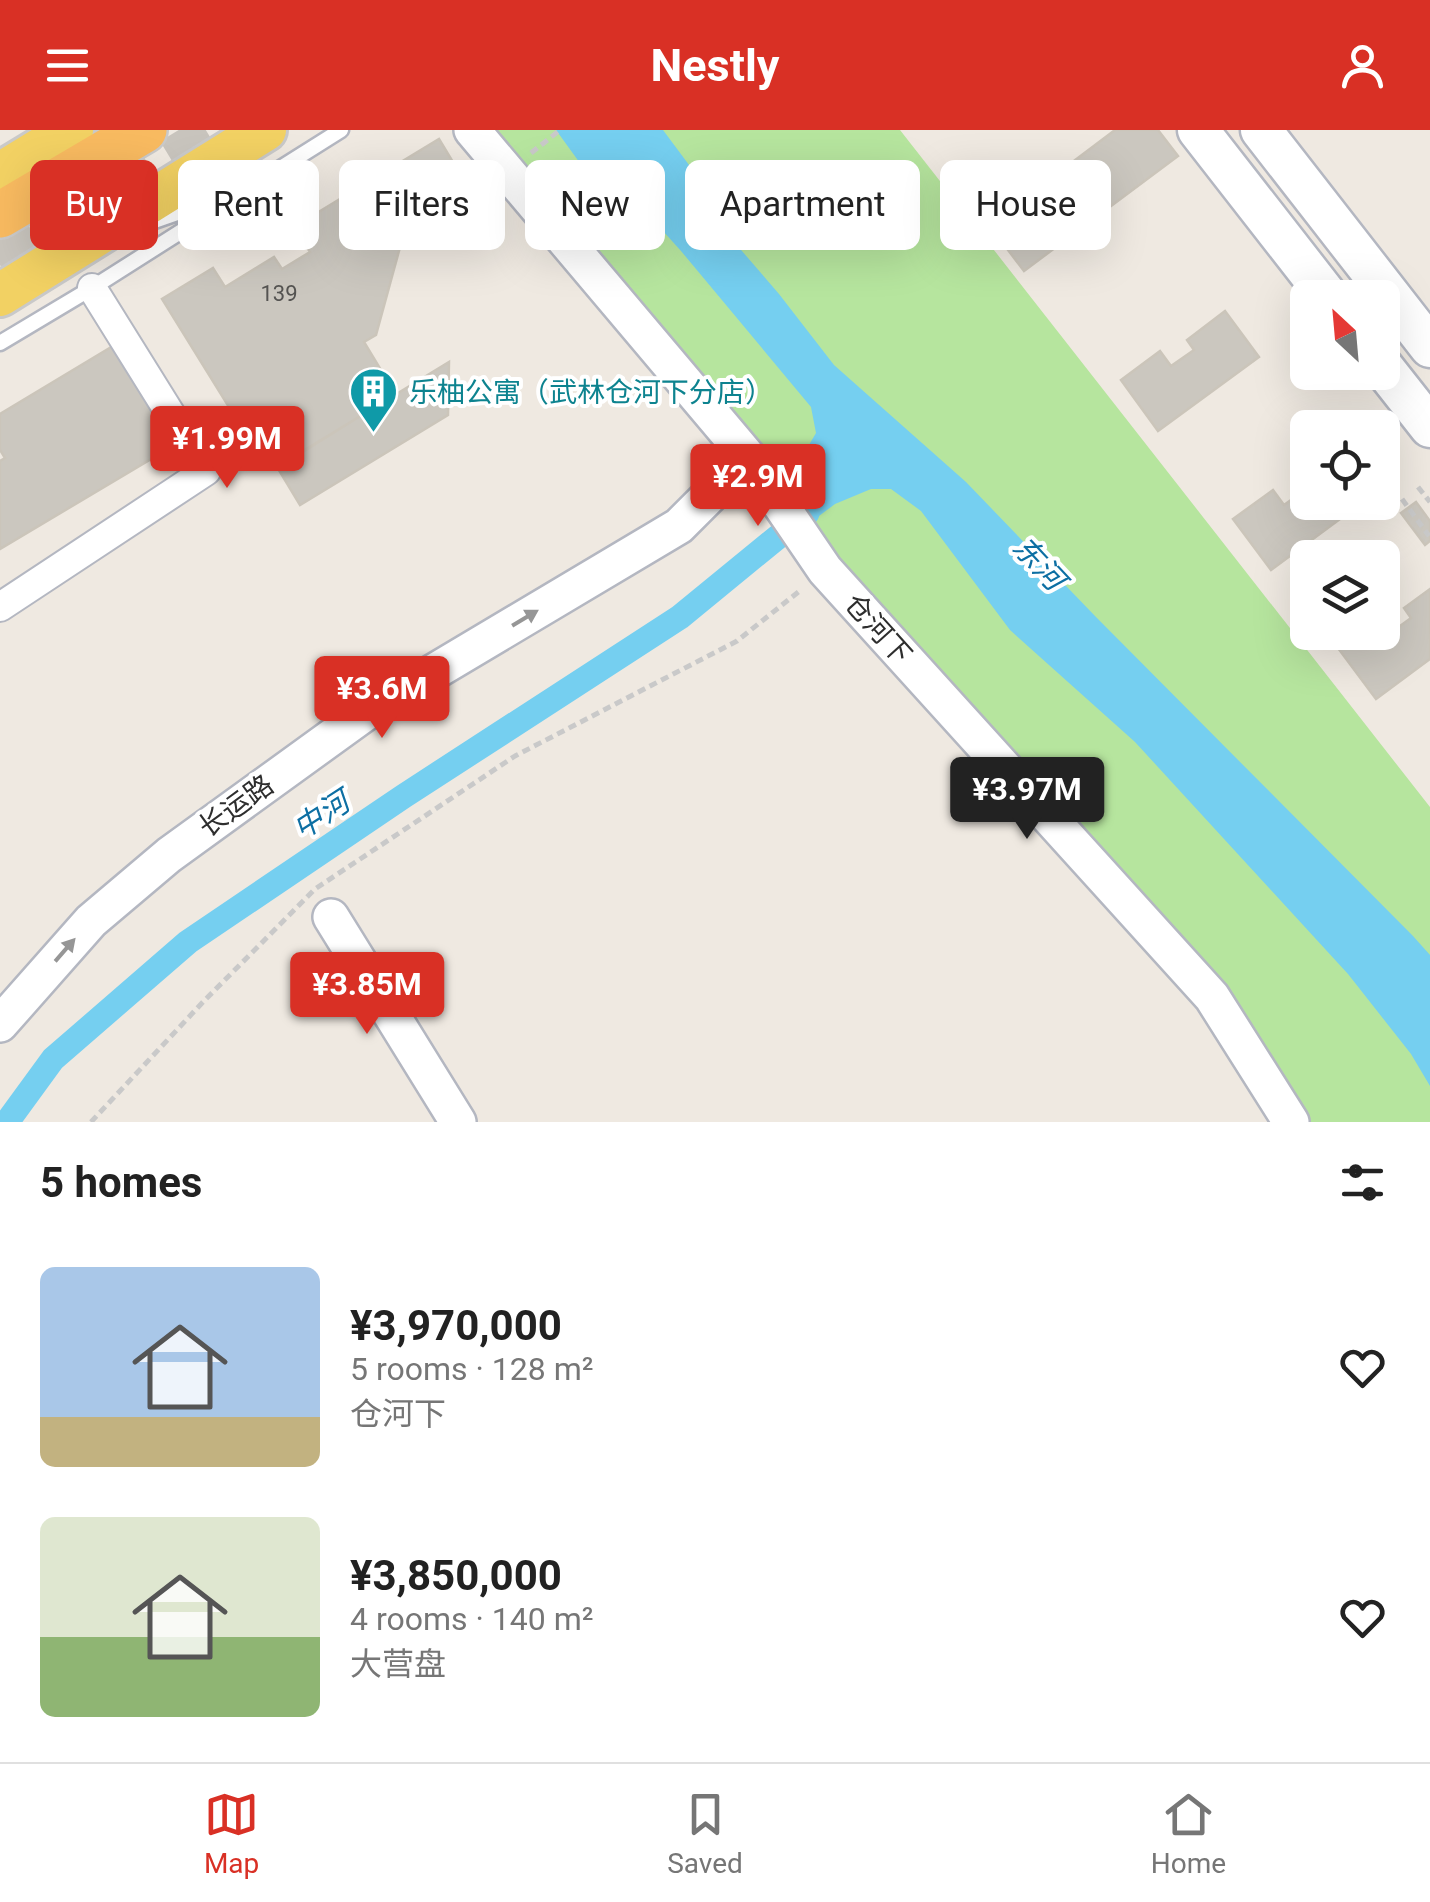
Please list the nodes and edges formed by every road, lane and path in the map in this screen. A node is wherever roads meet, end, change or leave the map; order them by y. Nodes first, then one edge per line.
1 (72, 130) edge
2 (122, 130) edge
3 (144, 130) edge
4 (265, 130) edge
5 (341, 130) edge
6 (472, 130) edge
7 (560, 130) edge
8 (1198, 130) edge
9 (1261, 130) edge
10 (543, 144) dead end
11 (293, 160) edge
12 (0, 174) edge
13 (0, 192) edge
14 (178, 213) edge
15 (0, 215) edge
16 (178, 233) edge
17 (70, 251) junction
18 (1315, 280) edge
19 (92, 288) junction
20 (0, 295) edge
21 (0, 343) edge
22 (1430, 347) edge
23 (1400, 389) edge
24 (1430, 427) edge
25 (758, 470) junction
26 (1418, 487) dead end
27 (1402, 499) dead end
28 (1430, 502) edge
29 (1429, 536) edge
30 (825, 570) junction
31 (0, 607) edge
32 (331, 917) dead end
33 (0, 1024) edge
34 (91, 1122) edge
35 (458, 1122) edge
36 (1291, 1122) edge

1 - 12 main road
2 - 13 highway
3 - 15 highway
4 - 17 main road
5 - 11 lane
6 - 25 street, 仓河下
7 - 10 path
8 - 18 main road
9 - 22 main road
14 - 17 lane
16 - 19 lane
17 - 20 main road
19 - 21 lane
19 - 31 street
23 - 24 main road
25 - 30 street, 仓河下
33 -> 25 street, 长运路
26 - 28 path
27 - 29 path
30 - 34 path
30 - 36 street, 仓河下
32 - 35 street

